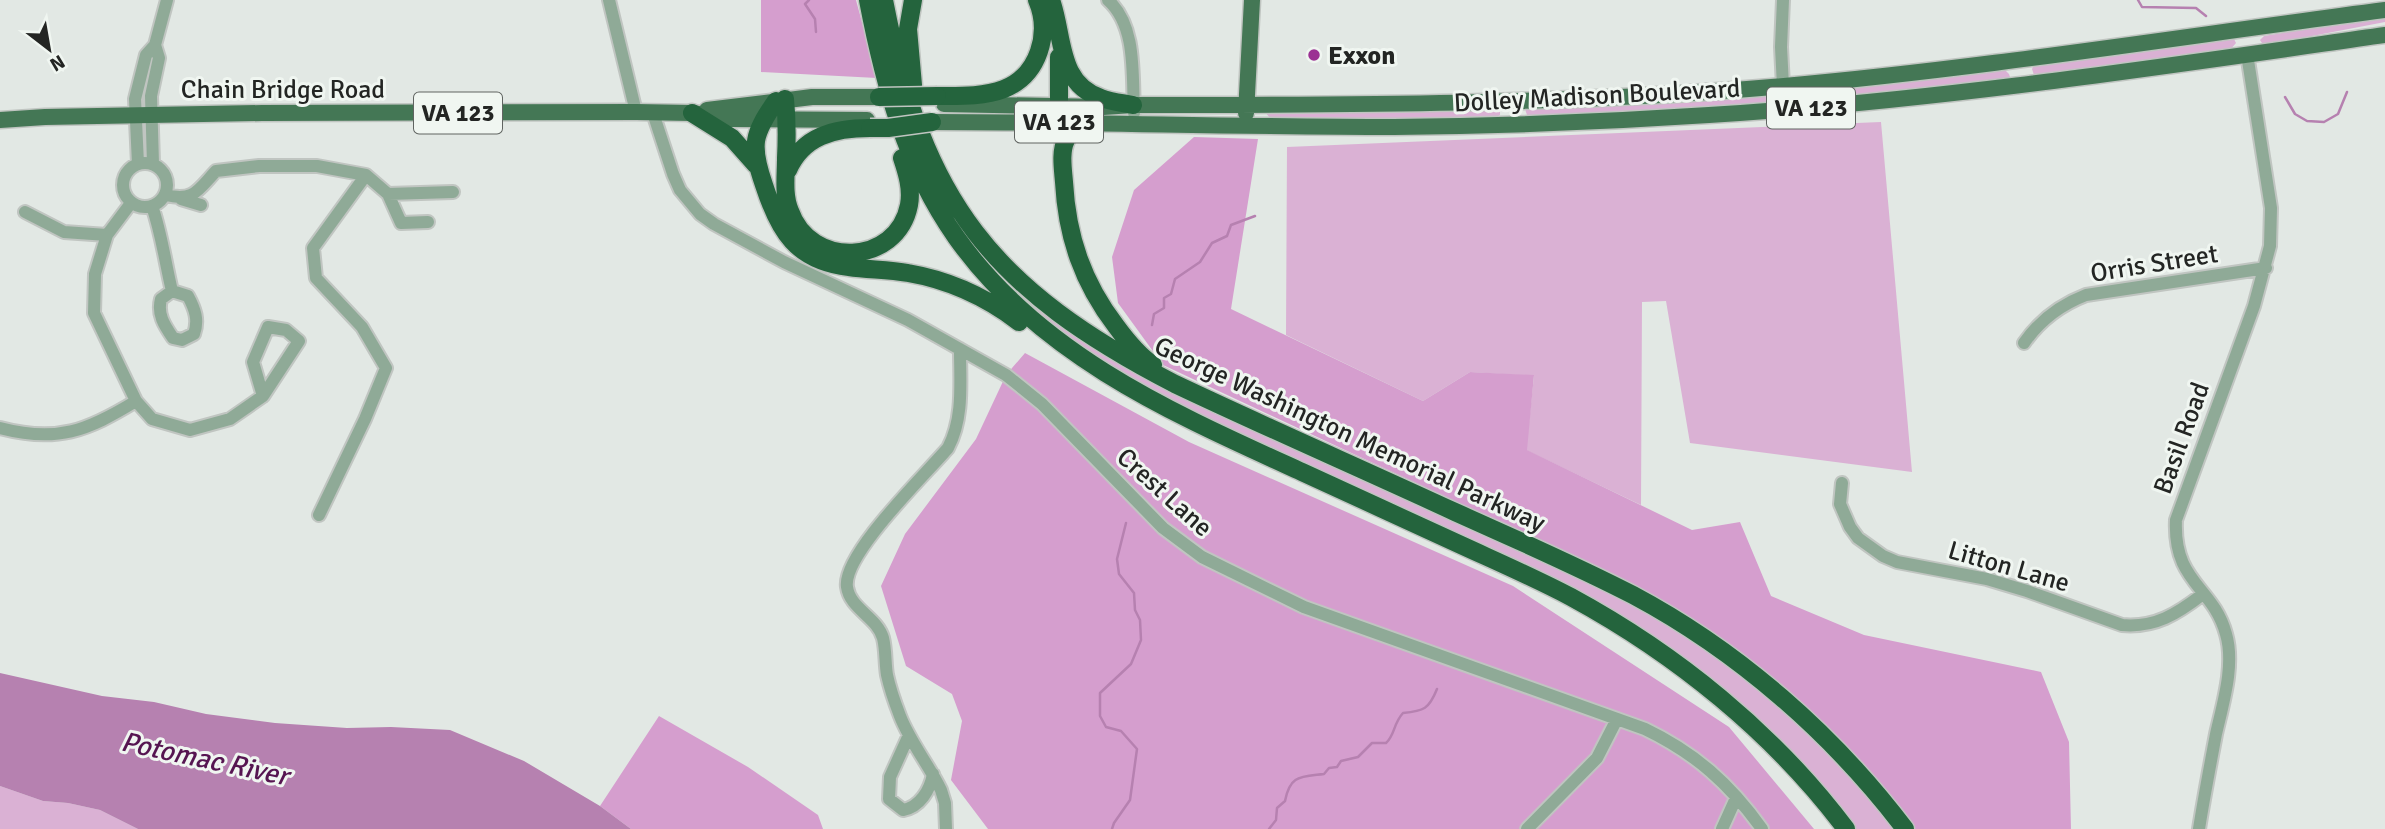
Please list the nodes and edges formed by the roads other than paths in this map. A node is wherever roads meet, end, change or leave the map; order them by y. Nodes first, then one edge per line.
1 (167, 0) edge
2 (609, 0) edge
3 (868, 0) edge
4 (884, 0) edge
5 (913, 0) edge
6 (1037, 0) edge
7 (1051, 0) edge
8 (1108, 0) edge
9 (1252, 0) edge
10 (1783, 0) edge
11 (2385, 9) edge
12 (2244, 29) junction
13 (2385, 35) edge
14 (1059, 36) junction
15 (2247, 54) junction
16 (879, 59) junction
17 (2022, 60) junction
18 (2024, 85) junction
19 (1783, 86) junction
20 (879, 97) joint
21 (781, 100) junction
22 (939, 100) junction
23 (1511, 103) junction
24 (1133, 104) junction
25 (1246, 105) junction
26 (1785, 110) junction
27 (636, 113) junction
28 (653, 113) junction
29 (692, 113) junction
30 (1059, 114) junction
31 (143, 115) junction
32 (764, 119) junction
33 (787, 119) junction
34 (0, 120) edge
35 (1079, 123) junction
36 (1134, 123) junction
37 (868, 124) junction
38 (1245, 125) junction
39 (1512, 125) junction
40 (933, 126) junction
41 (138, 164) junction
42 (153, 164) junction
43 (758, 167) junction
44 (786, 174) junction
45 (366, 175) junction
46 (453, 192) dead end
47 (388, 194) junction
48 (166, 195) junction
49 (180, 198) junction
50 (131, 203) junction
51 (201, 205) dead end
52 (152, 206) junction
53 (24, 212) dead end
54 (428, 222) dead end
55 (107, 235) junction
56 (2266, 268) junction
57 (173, 291) dead end
58 (2024, 343) dead end
59 (960, 349) junction
60 (1077, 355) junction
61 (1194, 393) junction
62 (263, 396) junction
63 (136, 401) junction
64 (0, 428) edge
65 (1842, 483) dead end
66 (319, 515) dead end
67 (2203, 594) junction
68 (1617, 719) junction
69 (909, 735) junction
70 (933, 774) junction
71 (1736, 798) junction
72 (946, 829) edge
73 (1527, 829) edge
74 (1722, 829) edge
75 (1762, 829) edge
76 (1846, 829) edge
77 (1905, 829) edge
78 (2199, 829) edge

1 - 31 street
2 - 27 street
3 - 16 highway, George Washington Memorial Parkway
4 - 40 highway, George Washington Memorial Parkway
5 - 40 highway
6 - 22 highway
7 - 14 highway
8 - 24 street
9 - 25 main road
10 - 19 street
11 - 12 main road, Dolley Madison Boulevard / VA 123
12 - 15 main road
12 - 17 main road, Dolley Madison Boulevard / VA 123
13 - 15 main road, Dolley Madison Boulevard / VA 123
14 - 24 highway
14 - 30 highway
15 - 18 main road, Dolley Madison Boulevard / VA 123
15 - 56 street, Basil Road
16 - 44 highway
16 - 60 highway, George Washington Memorial Parkway
17 - 18 main road
17 - 19 main road, Dolley Madison Boulevard / VA 123
18 - 26 main road, Dolley Madison Boulevard / VA 123
19 - 23 main road, Dolley Madison Boulevard / VA 123
19 - 26 main road
20 - 21 main road, Chain Bridge Road / VA 123
20 - 22 highway, bridge
21 - 29 main road, Chain Bridge Road / VA 123
21 - 32 highway
21 - 33 highway
22 - 30 main road, Dolley Madison Boulevard / VA 123
23 - 25 main road, Dolley Madison Boulevard / VA 123
23 - 39 main road
24 - 25 main road, Dolley Madison Boulevard / VA 123
24 - 30 main road, Dolley Madison Boulevard / VA 123
24 - 36 street
25 - 38 main road
26 - 39 main road, Dolley Madison Boulevard / VA 123
27 - 28 main road, Chain Bridge Road / VA 123
27 - 31 main road, Chain Bridge Road / VA 123
28 - 29 main road, Chain Bridge Road / VA 123
28 - 59 street, Crest Lane
29 - 32 main road, Chain Bridge Road / VA 123
29 - 43 highway
30 - 35 main road, Dolley Madison Boulevard / VA 123
30 - 40 main road, Dolley Madison Boulevard / VA 123
31 - 34 main road, Chain Bridge Road / VA 123
31 - 41 street
31 - 42 street
32 - 33 main road, Chain Bridge Road / VA 123
32 - 43 highway
33 - 37 main road, Chain Bridge Road / VA 123
33 - 44 highway
35 - 36 main road, Dolley Madison Boulevard / VA 123
35 - 61 highway
36 - 38 main road, Dolley Madison Boulevard / VA 123
37 - 40 highway, bridge
37 - 44 highway
38 - 39 main road, Dolley Madison Boulevard / VA 123
40 - 61 highway, George Washington Memorial Parkway
41 - 42 street
41 - 50 street
42 - 48 street
43 - 60 highway
45 - 47 street
45 - 49 street
45 - 66 street
46 - 47 street
47 - 54 street
48 - 49 street
48 - 52 street
49 - 51 street
50 - 52 street
50 - 55 street
52 - 57 street
53 - 55 street
55 - 63 street
56 - 58 street, Orris Street
56 - 67 street, Basil Road
59 - 68 street, Crest Lane
59 - 69 street
60 - 76 highway, George Washington Memorial Parkway
61 - 77 highway, George Washington Memorial Parkway
62 - 62 street
62 - 63 street
63 - 64 street
65 - 67 street, Litton Lane
67 - 78 street, Basil Road
68 - 71 street, Crest Lane
68 - 73 street
69 - 70 street
69 - 70 street
70 - 72 street
71 - 74 street
71 - 75 street, Crest Lane

